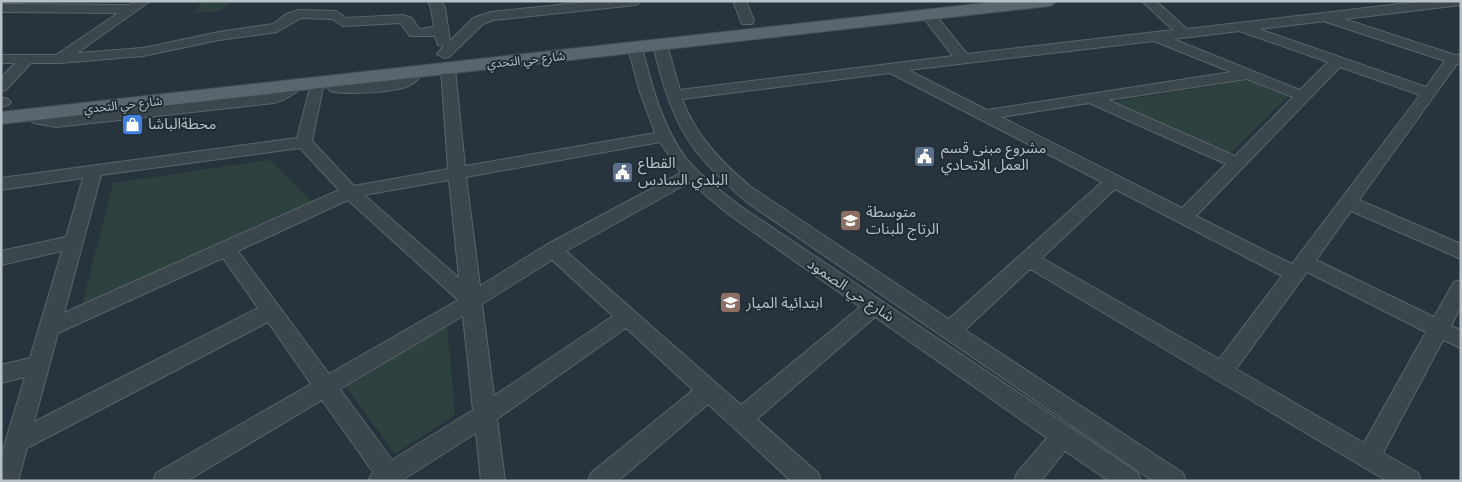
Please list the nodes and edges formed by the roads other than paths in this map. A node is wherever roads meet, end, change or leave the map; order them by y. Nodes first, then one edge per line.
1 (144, 1) edge
2 (434, 1) edge
3 (636, 1) edge
4 (739, 1) edge
5 (1050, 1) edge
6 (1148, 1) edge
7 (1440, 2) edge
8 (1461, 2) edge
9 (1, 8) edge
10 (927, 8) edge
11 (132, 9) junction
12 (1325, 17) junction
13 (748, 21) junction
14 (1241, 27) junction
15 (442, 31) junction
16 (1184, 33) junction
17 (1155, 37) junction
18 (660, 45) junction
19 (565, 48) junction
20 (635, 48) junction
21 (1, 54) edge
22 (28, 58) junction
23 (1, 59) edge
24 (60, 59) junction
25 (964, 59) junction
26 (1459, 59) edge
27 (1337, 60) junction
28 (446, 61) junction
29 (892, 68) junction
30 (668, 73) junction
31 (1248, 74) junction
32 (642, 76) junction
33 (324, 82) junction
34 (294, 86) junction
35 (133, 87) junction
36 (180, 90) junction
37 (1429, 93) junction
38 (675, 95) junction
39 (1302, 96) junction
40 (1092, 99) junction
41 (2, 103) edge
42 (124, 105) junction
43 (29, 115) junction
44 (985, 115) junction
45 (666, 136) junction
46 (304, 142) junction
47 (1238, 164) junction
48 (94, 171) junction
49 (457, 173) junction
50 (692, 174) junction
51 (1114, 181) junction
52 (1, 184) edge
53 (350, 192) junction
54 (1348, 202) junction
55 (1184, 217) junction
56 (74, 242) junction
57 (226, 248) junction
58 (554, 250) junction
59 (1461, 252) edge
60 (1, 258) edge
61 (1028, 258) junction
62 (1299, 268) junction
63 (1461, 287) edge
64 (472, 301) junction
65 (874, 306) junction
66 (271, 311) junction
67 (627, 317) junction
68 (50, 328) junction
69 (1438, 329) junction
70 (950, 331) junction
71 (1461, 340) edge
72 (972, 346) junction
73 (953, 360) junction
74 (39, 364) junction
75 (1222, 372) junction
76 (1, 374) edge
77 (1015, 374) junction
78 (325, 386) junction
79 (995, 389) junction
80 (709, 390) junction
81 (485, 415) junction
82 (741, 419) junction
83 (1063, 436) junction
84 (17, 442) junction
85 (1369, 457) junction
86 (384, 478) edge
87 (807, 480) edge
88 (6, 481) edge
89 (165, 481) edge
90 (493, 481) edge
91 (600, 481) edge
92 (1026, 481) edge
93 (1129, 481) edge
94 (1174, 481) edge
95 (1409, 481) edge

1 - 11 street
2 - 15 street
3 - 28 street
4 - 13 street
5 - 10 main road, شارع حي التحدي
6 - 16 street
7 - 8 street
7 - 12 street
9 - 11 street
10 - 13 main road, شارع حي التحدي
10 - 18 main road, شارع حي التحدي
10 - 25 street
11 - 24 street
12 - 14 street
12 - 26 street
13 - 19 main road, شارع حي التحدي
14 - 16 street
14 - 27 street
15 - 24 street
15 - 28 street
16 - 17 street
17 - 25 street
17 - 31 street
18 - 20 main road, شارع حي التحدي
18 - 30 street
19 - 20 main road, شارع حي التحدي
19 - 28 main road, شارع حي التحدي
20 - 32 street, شارع حي الصمود
21 - 22 street
22 - 23 street
22 - 24 street
22 - 41 street
25 - 29 street
26 - 37 street
27 - 37 street
27 - 39 street
28 - 33 main road, شارع حي التحدي
28 - 36 main road, شارع حي التحدي
28 - 49 street
29 - 38 street
29 - 44 street
30 - 32 street
30 - 38 street
31 - 39 street
31 - 40 street
32 - 45 street, شارع حي الصمود
33 - 34 main road, شارع حي التحدي
33 - 46 street
34 - 36 main road, شارع حي التحدي
34 - 43 street
35 - 36 main road, شارع حي التحدي
35 - 41 main road, شارع حي التحدي
35 - 42 main road
36 - 42 main road, شارع حي التحدي
37 - 54 street
38 - 70 street
39 - 47 street
40 - 44 street
40 - 47 street
41 - 43 main road, شارع حي التحدي
42 - 43 main road, شارع حي التحدي
44 - 51 street
45 - 49 street
45 - 50 street, شارع حي الصمود
46 - 48 street
46 - 53 street
47 - 55 street
48 - 52 street
48 - 56 street
49 - 53 street
49 - 64 street
50 - 58 street
50 - 65 street, شارع حي الصمود
51 - 55 street
51 - 61 street
53 - 57 street
53 - 64 street
54 - 59 street
54 - 62 street
55 - 62 street
56 - 60 street
56 - 68 street
57 - 66 street
57 - 68 street
58 - 64 street
58 - 67 street
61 - 70 street
61 - 75 street
62 - 69 street
62 - 75 street
63 - 69 street
64 - 78 street
64 - 81 street
65 - 73 street, شارع حي الصمود
65 - 82 street
66 - 78 street
66 - 84 street
67 - 80 street
67 - 81 street
68 - 74 street
69 - 71 street
69 - 85 street
70 - 72 street
72 - 73 street
72 - 77 street
73 - 79 street, شارع حي الصمود
74 - 76 street
74 - 84 street
75 - 85 street
77 - 79 street
77 - 94 street
78 - 86 street
78 - 89 street
79 - 83 street, شارع حي الصمود
80 - 82 street
80 - 91 street
81 - 86 street
81 - 90 street
82 - 87 street
83 - 92 street
83 - 93 street, شارع حي الصمود
84 - 88 street
85 - 95 street

